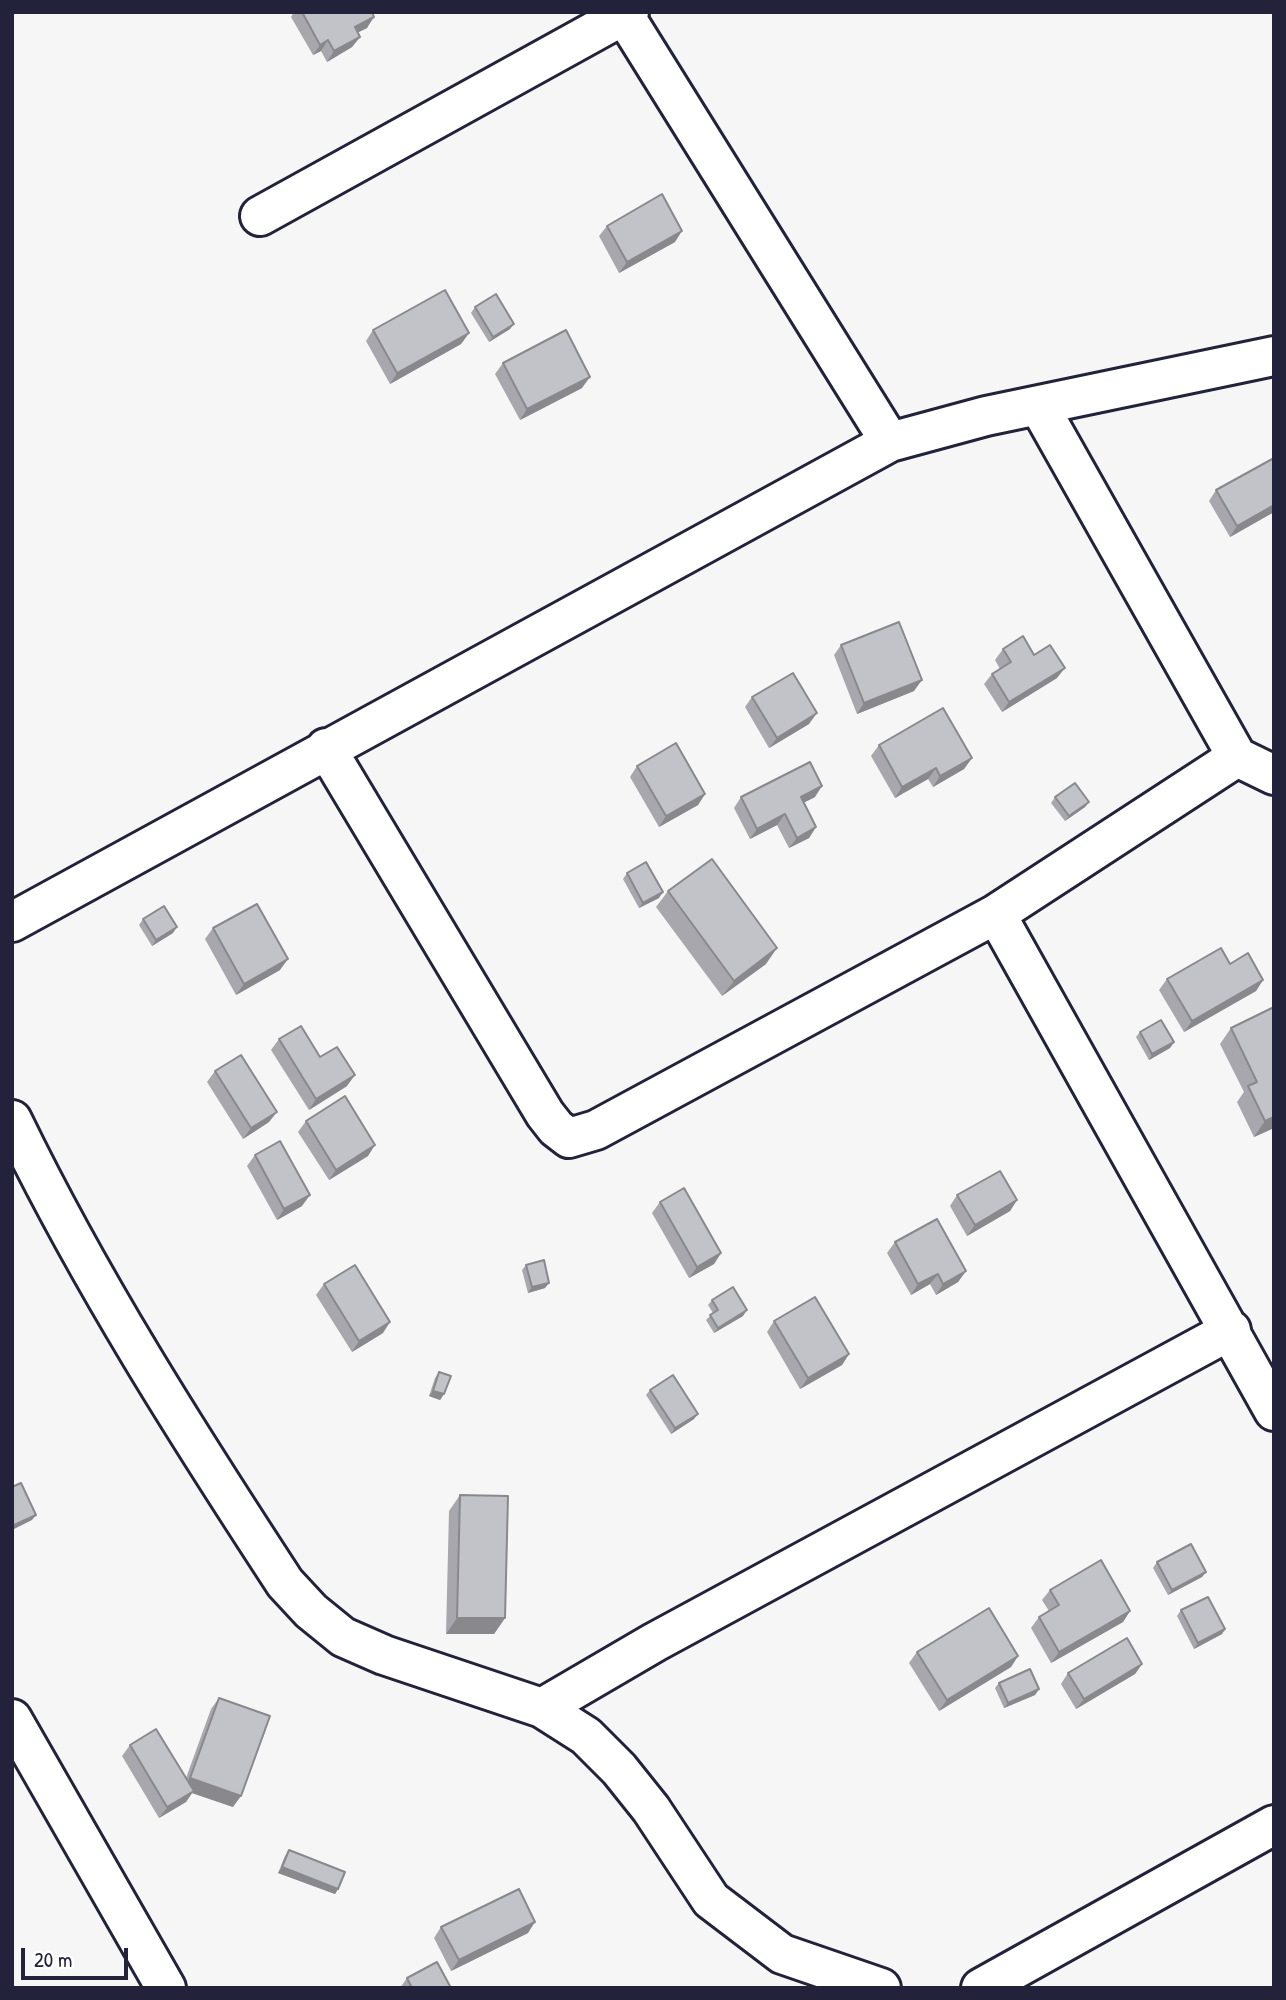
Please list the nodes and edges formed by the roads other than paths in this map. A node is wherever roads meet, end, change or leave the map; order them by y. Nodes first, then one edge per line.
1 (625, 13) edge
2 (260, 216) dead end
3 (1274, 356) edge
4 (1038, 406) junction
5 (890, 442) junction
6 (327, 748) junction
7 (1237, 757) junction
8 (1274, 775) edge
9 (996, 914) junction
10 (12, 922) edge
11 (12, 1120) edge
12 (1231, 1330) junction
13 (1274, 1411) edge
14 (542, 1708) junction
15 (12, 1719) edge
16 (1274, 1825) edge
17 (166, 1988) edge
18 (881, 1988) edge
19 (981, 1988) edge

1 - 2 street
1 - 5 street
3 - 4 street
4 - 5 street
4 - 7 street
5 - 6 street
6 - 9 street
6 - 10 street
7 - 8 street
7 - 9 street
9 - 12 street
11 - 14 street
12 - 13 street
12 - 14 street
14 - 18 street
15 - 17 street
16 - 19 street

